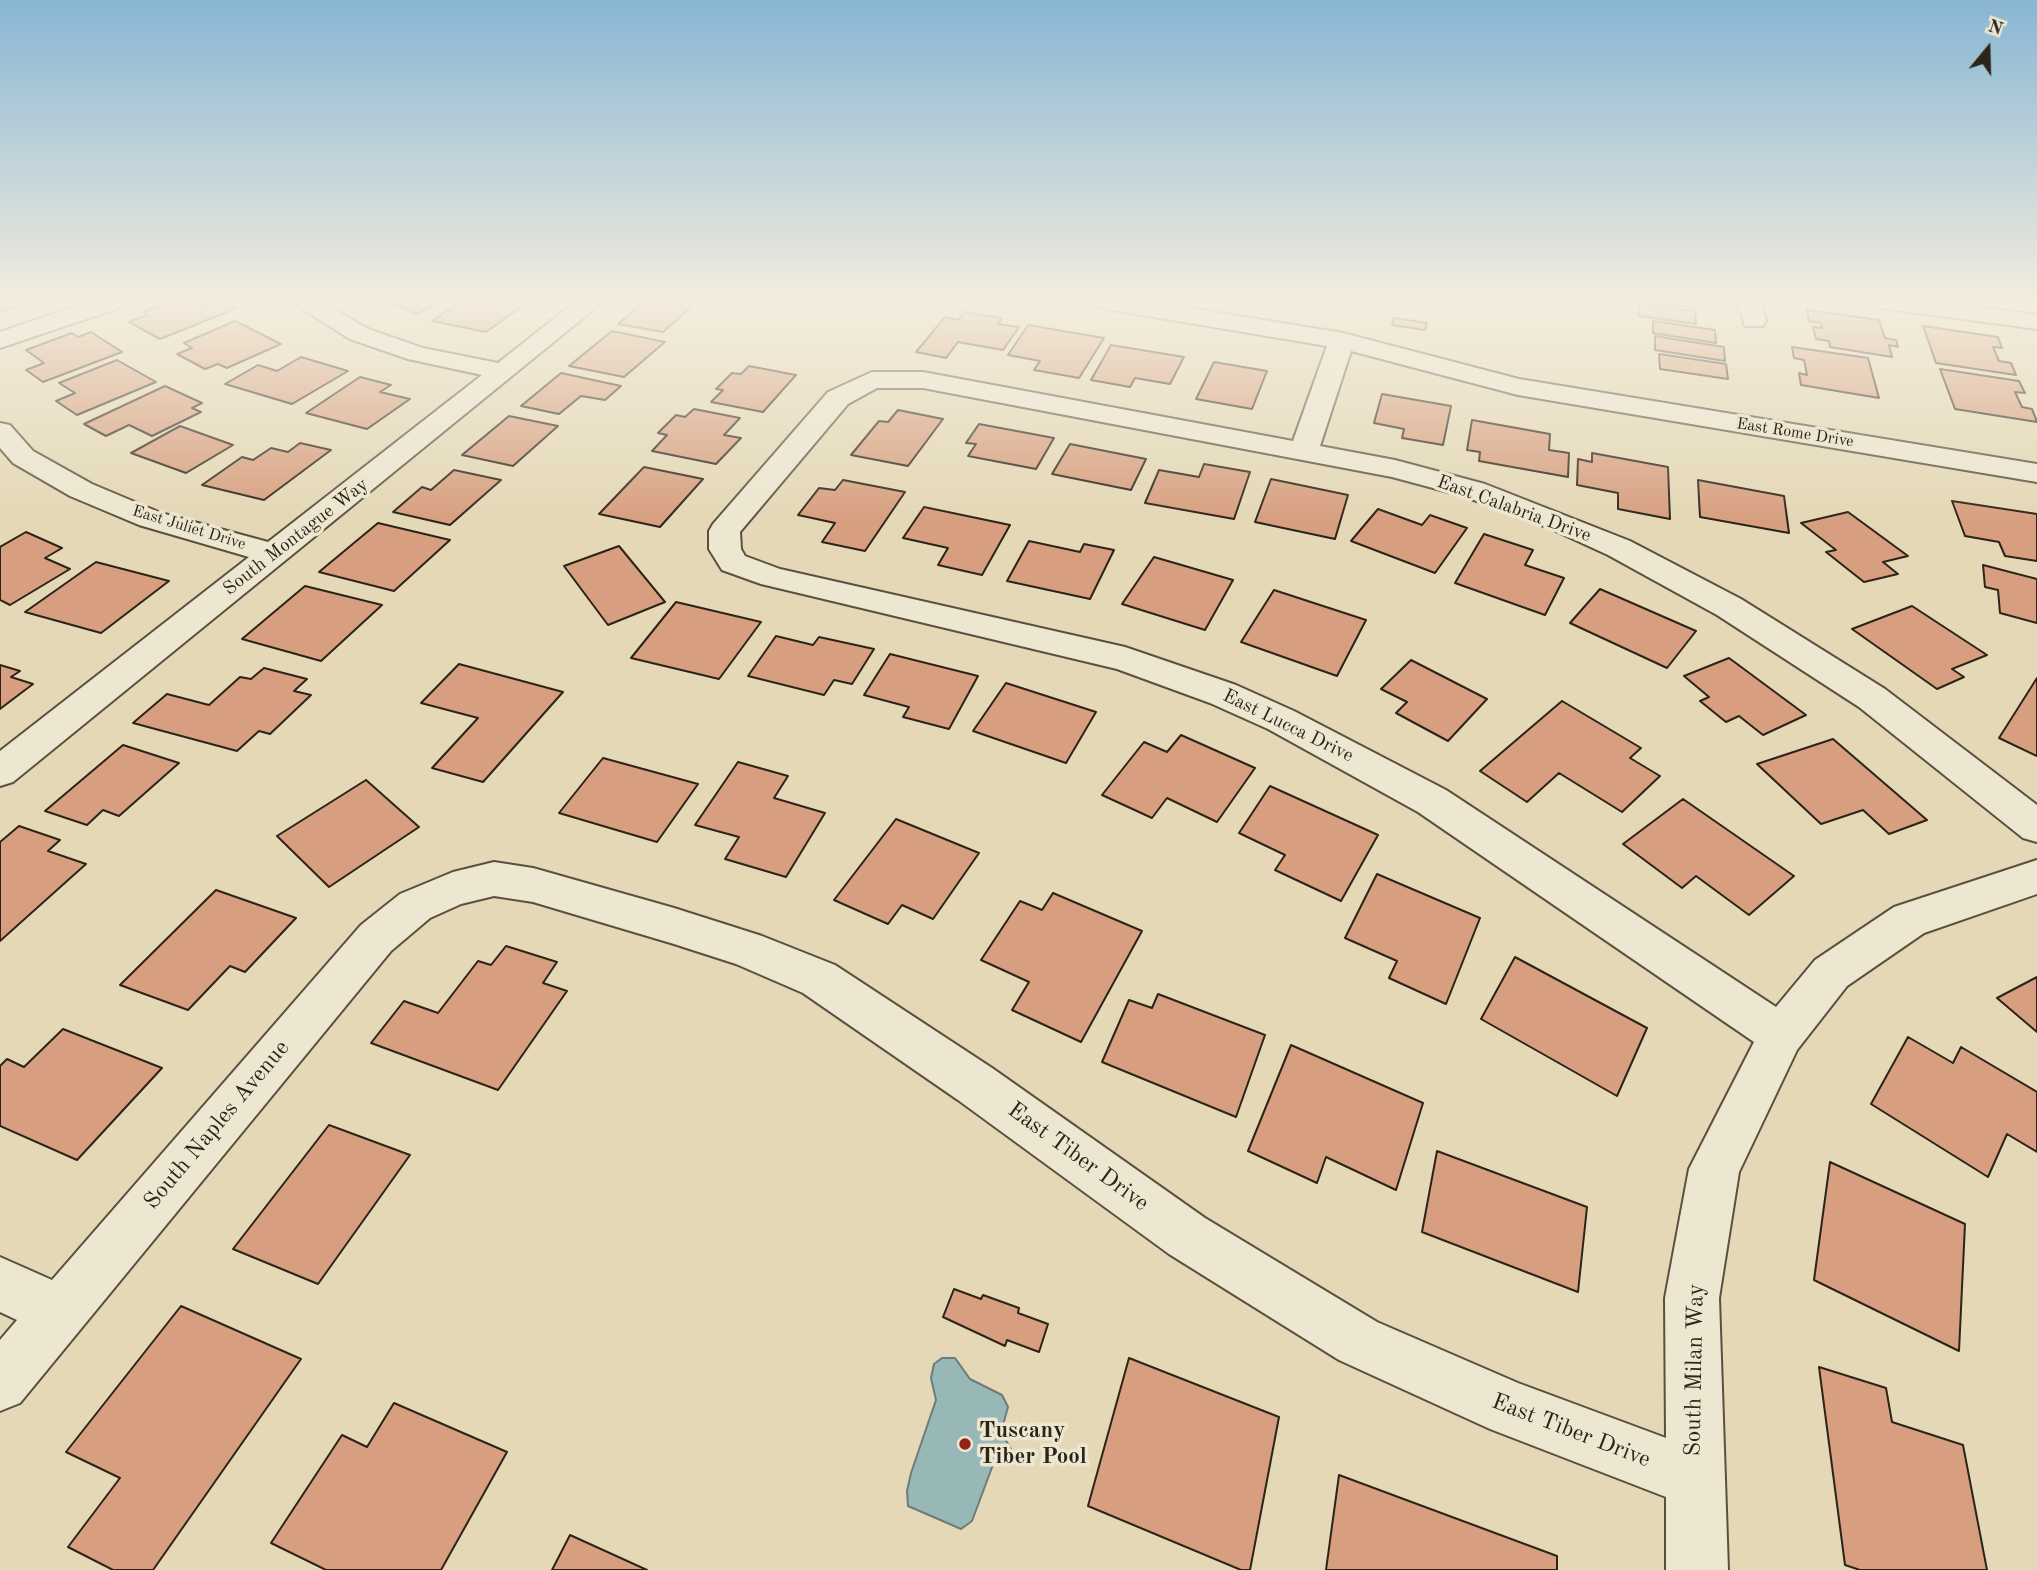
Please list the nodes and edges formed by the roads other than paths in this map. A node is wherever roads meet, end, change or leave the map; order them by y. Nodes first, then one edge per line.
1 (500, 374) edge
2 (1330, 374) edge
3 (1469, 374) edge
4 (0, 432) edge
5 (1304, 452) junction
6 (2037, 473) edge
7 (275, 554) junction
8 (733, 563) joint
9 (0, 772) edge
10 (2037, 827) edge
11 (2037, 877) edge
12 (453, 889) joint
13 (1781, 1034) junction
14 (0, 1284) edge
15 (61, 1312) junction
16 (0, 1383) edge
17 (1693, 1478) junction
18 (1697, 1570) edge

1 - 7 street, South Montague Way
2 - 5 street
3 - 6 street, East Rome Drive
4 - 7 street, East Juliet Drive
5 - 8 street, East Calabria Drive
5 - 10 street, East Calabria Drive
7 - 9 street, South Montague Way
8 - 13 street, East Lucca Drive
11 - 13 street, South Milan Way
12 - 15 street, South Naples Avenue
12 - 17 street, East Tiber Drive
13 - 17 street, South Milan Way
14 - 15 street
15 - 16 street, South Naples Avenue
17 - 18 street, South Milan Way

